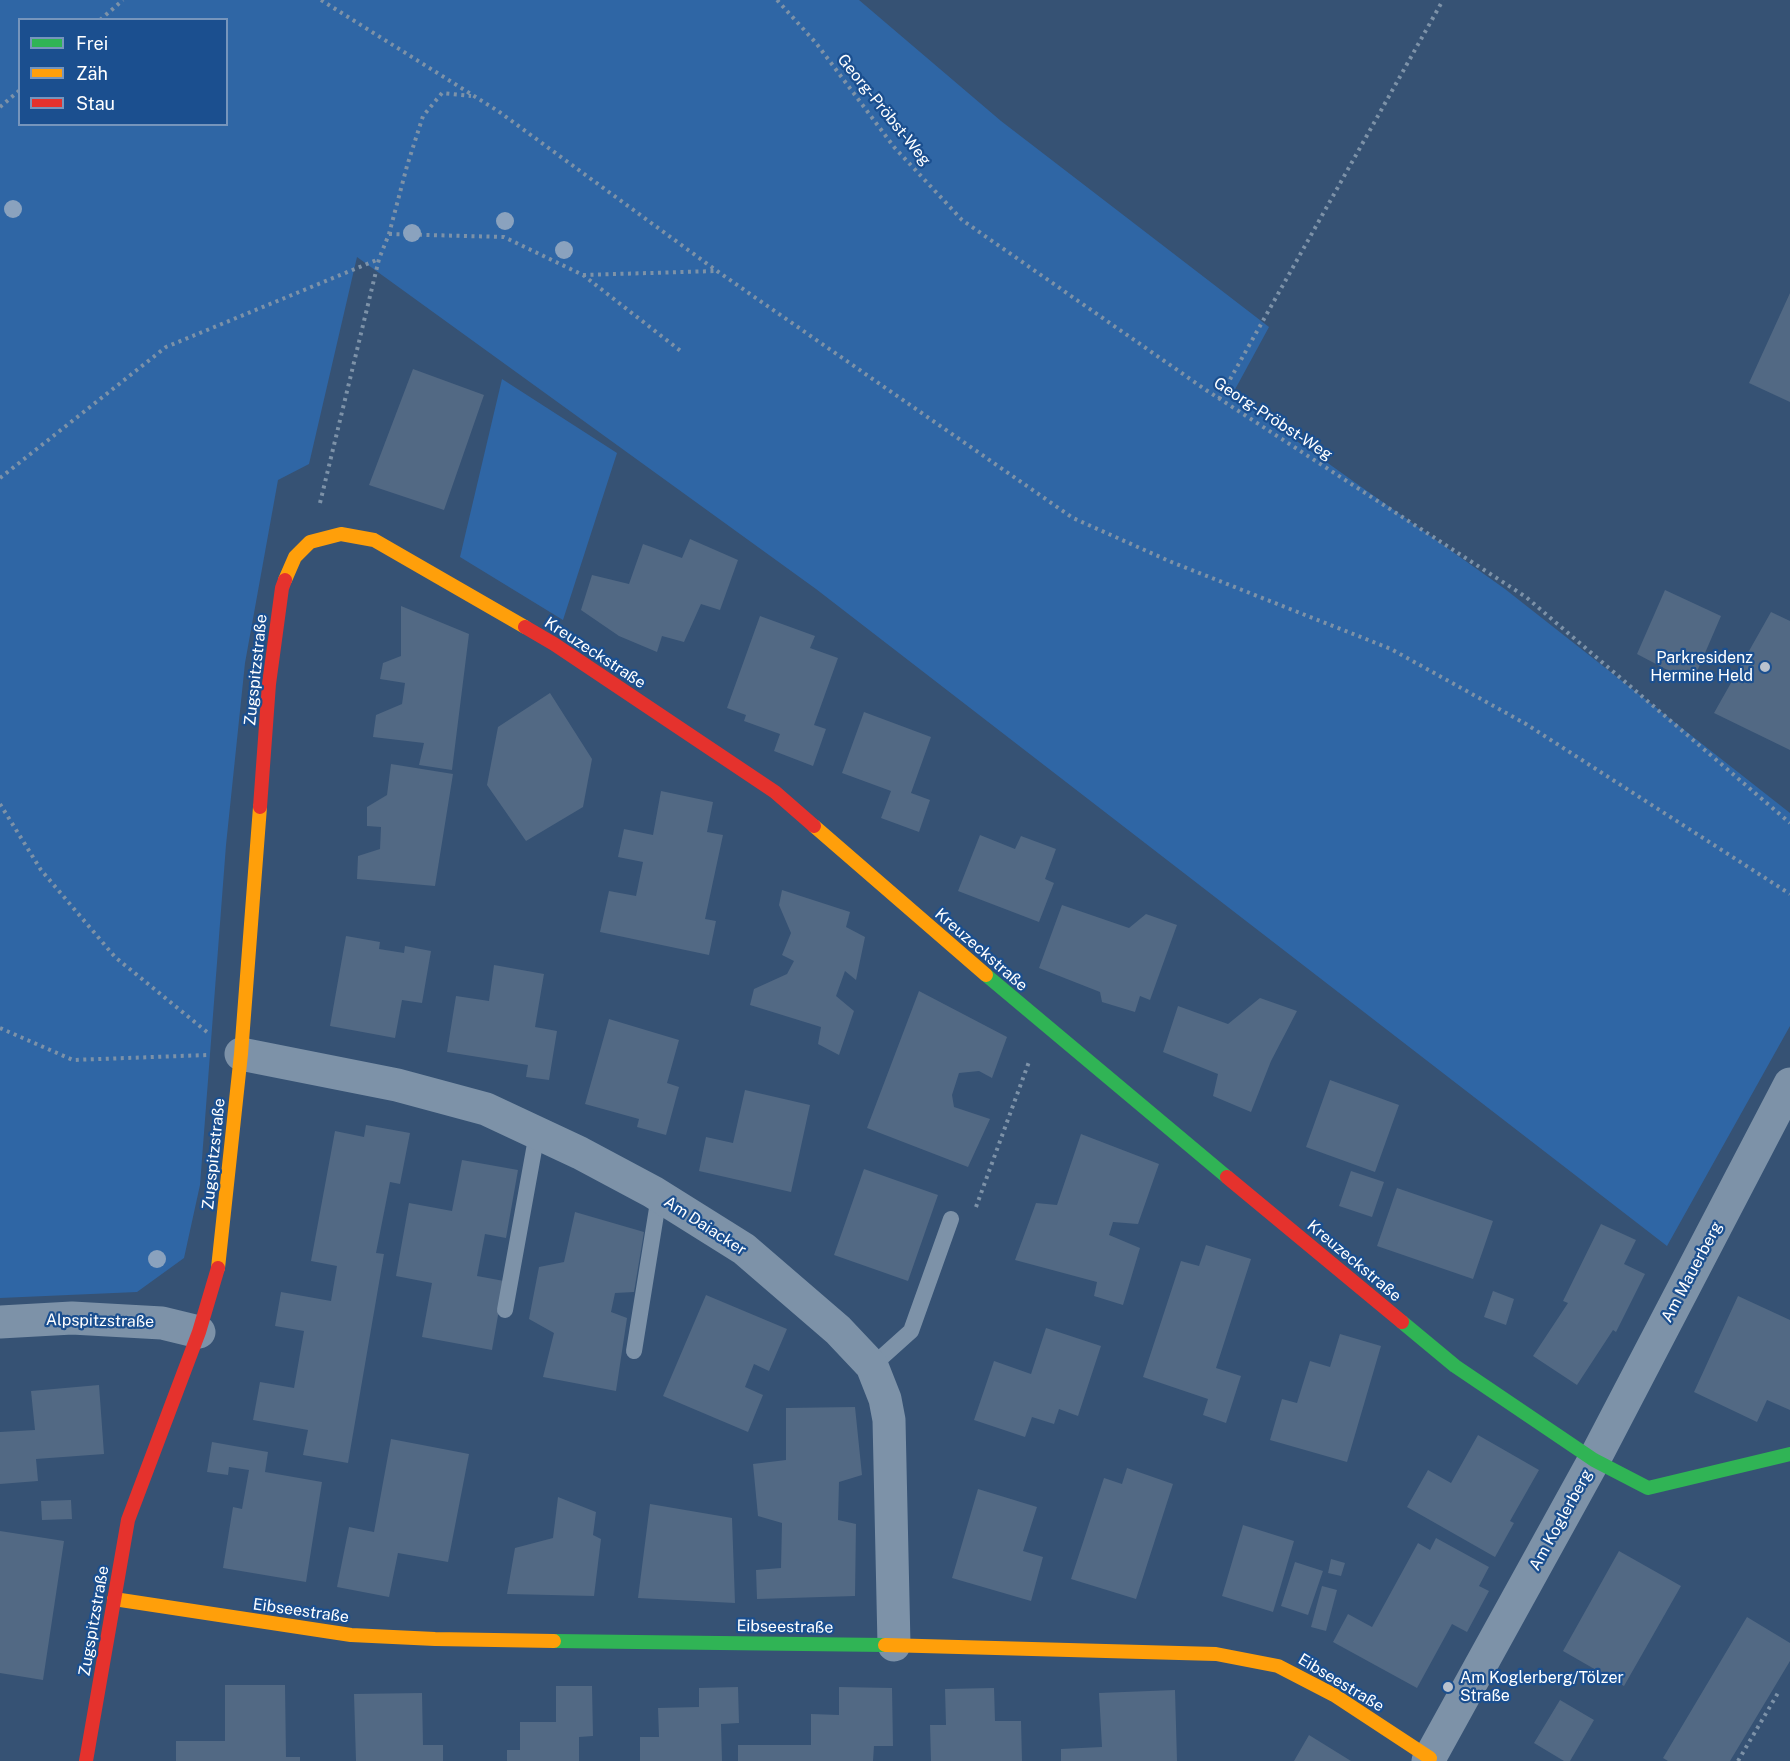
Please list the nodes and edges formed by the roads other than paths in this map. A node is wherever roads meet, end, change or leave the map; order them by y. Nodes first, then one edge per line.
1 (310, 542) joint
2 (241, 1054) junction
3 (1790, 1084) edge
4 (537, 1133) junction
5 (659, 1196) junction
6 (951, 1219) dead end
7 (505, 1310) dead end
8 (0, 1322) edge
9 (200, 1332) junction
10 (634, 1351) dead end
11 (872, 1366) junction
12 (1789, 1456) edge
13 (1594, 1460) junction
14 (114, 1599) junction
15 (894, 1645) junction
16 (1429, 1760) edge
17 (86, 1761) edge

1 - 2 street, Zugspitzstraße
1 - 13 street, Kreuzeckstraße
2 - 4 street, Am Daiacker
2 - 9 street, Zugspitzstraße
3 - 13 street, Am Mauerberg
4 - 5 street, Am Daiacker
4 - 7 lane
5 - 10 lane
5 - 11 street, Am Daiacker
6 - 11 lane
8 - 9 street, Alpspitzstraße
9 - 14 street, Zugspitzstraße
11 - 15 street, Am Daiacker
12 - 13 street, Am Koglerberg
13 - 16 street, Am Koglerberg
14 - 15 street, Eibseestraße
14 - 17 street, Zugspitzstraße
15 - 16 street, Eibseestraße

